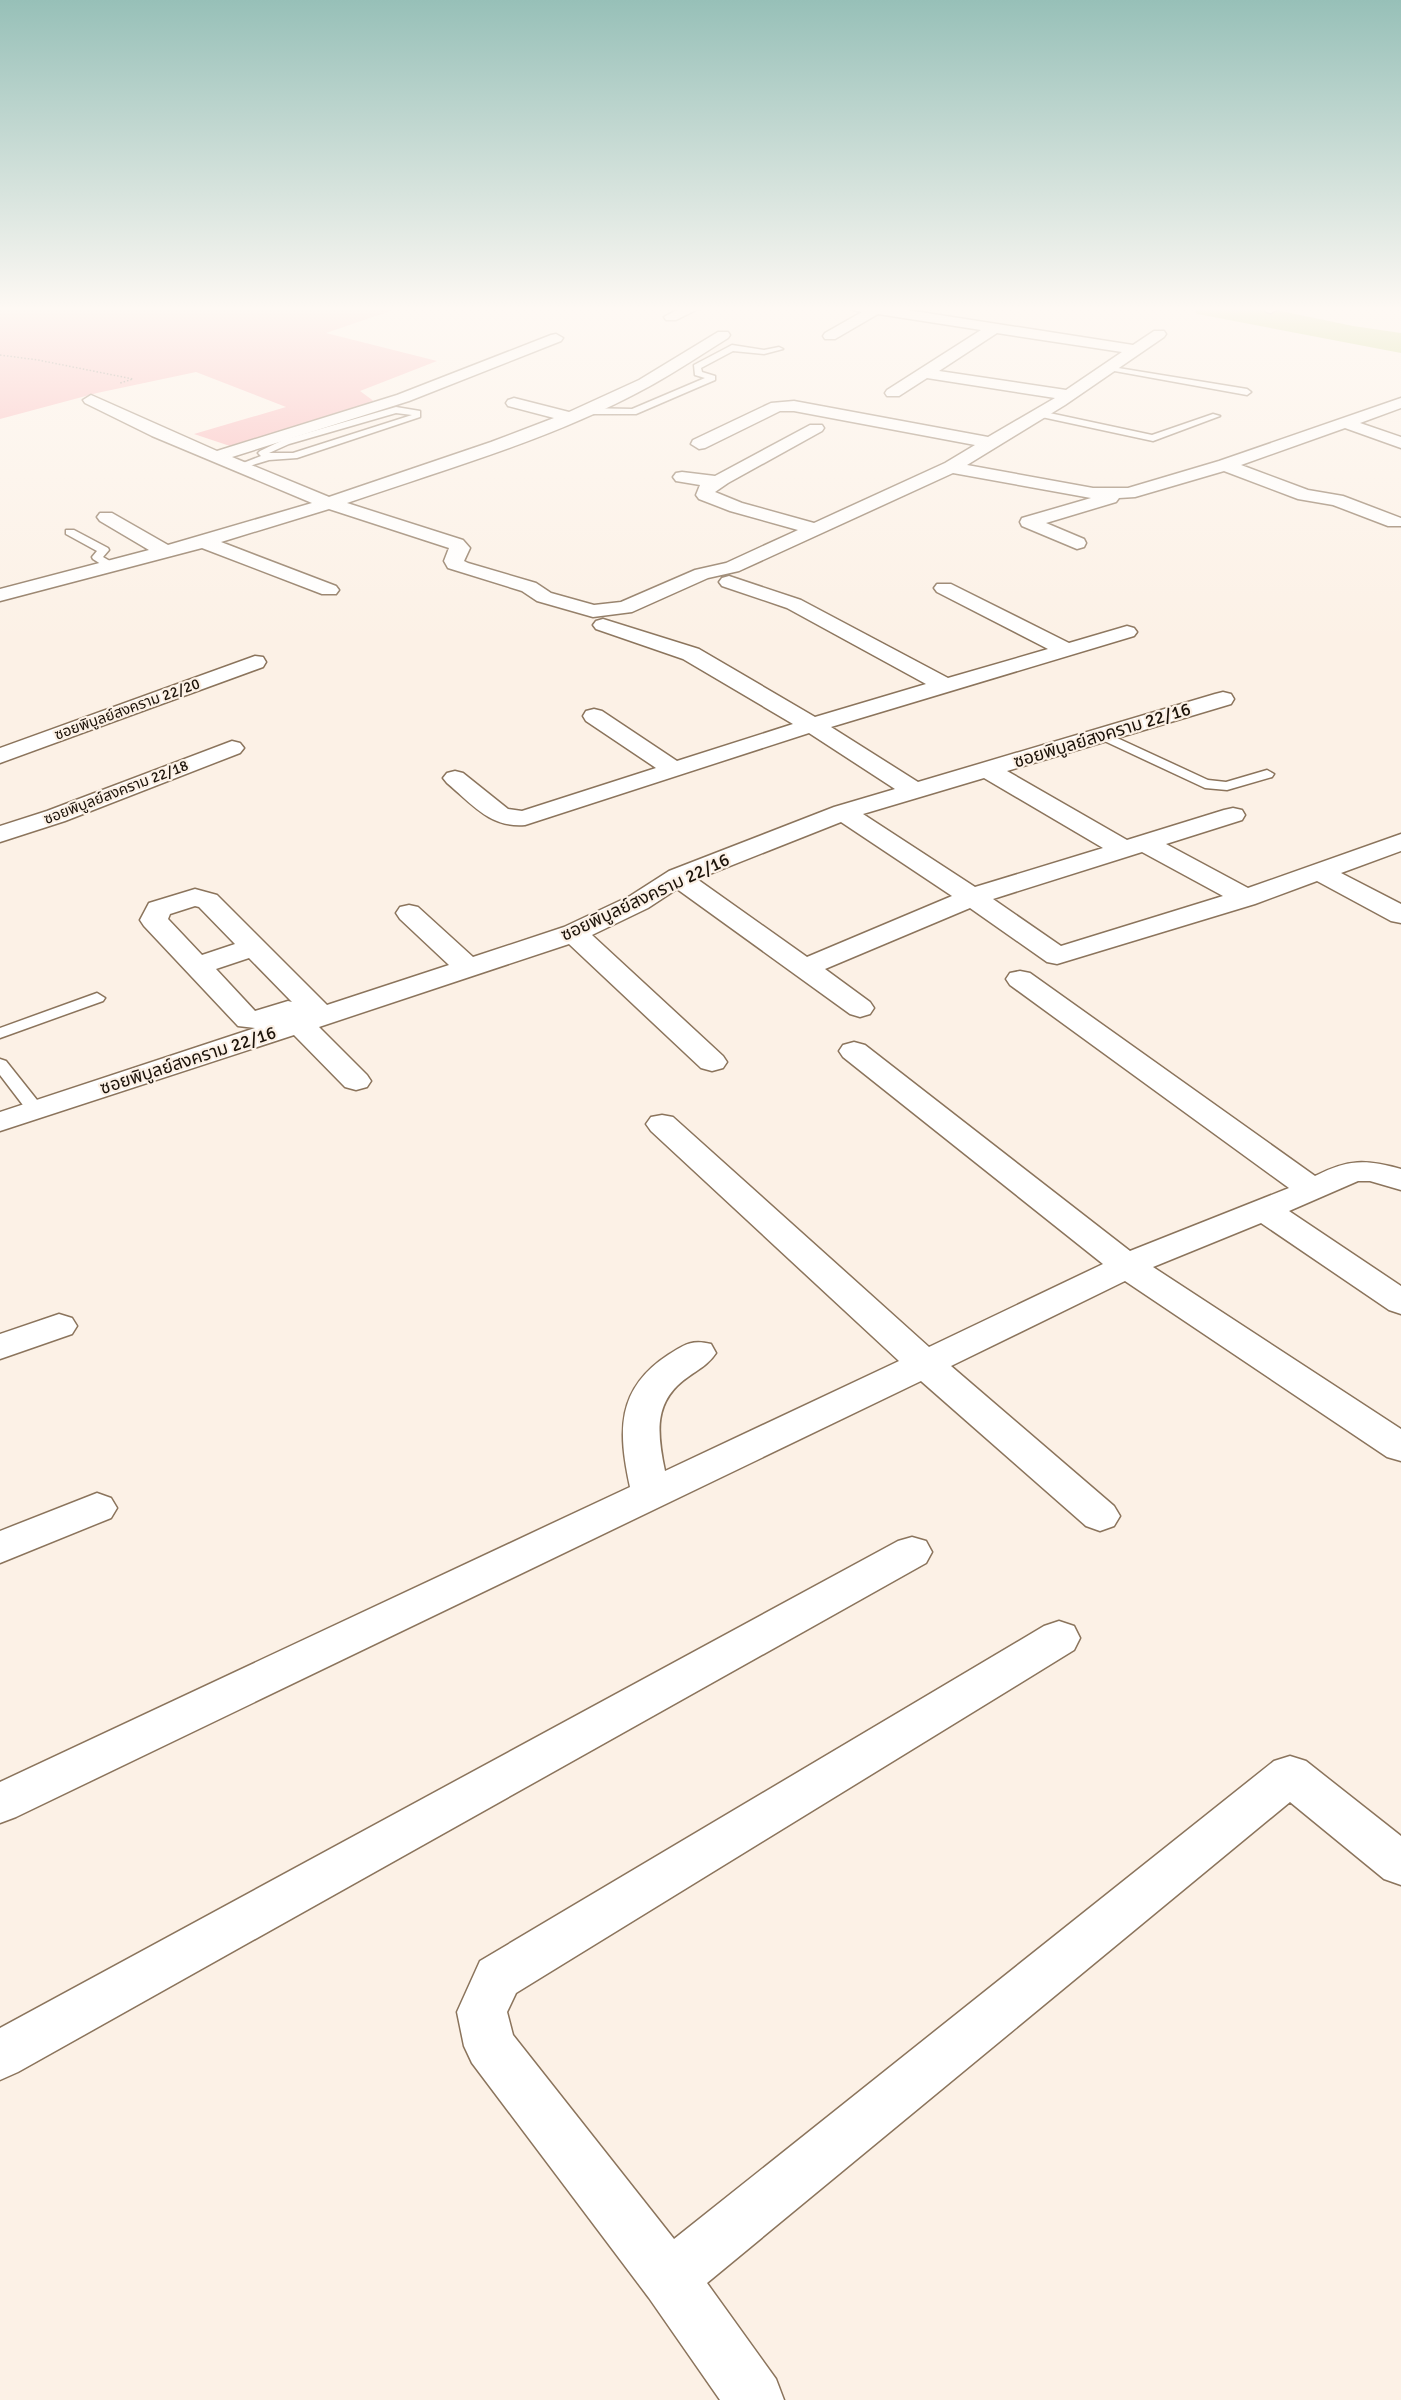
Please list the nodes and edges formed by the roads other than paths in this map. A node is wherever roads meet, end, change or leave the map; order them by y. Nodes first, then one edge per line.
1 (131, 419) edge
2 (335, 419) edge
3 (361, 419) edge
4 (410, 419) edge
5 (564, 419) edge
6 (750, 419) edge
7 (863, 419) edge
8 (1032, 419) edge
9 (1064, 419) edge
10 (1207, 419) edge
11 (1356, 419) edge
12 (1345, 423) junction
13 (816, 428) dead end
14 (991, 443) junction
15 (1401, 443) edge
16 (699, 444) dead end
17 (217, 456) junction
18 (268, 457) junction
19 (243, 465) junction
20 (1225, 465) junction
21 (951, 467) junction
22 (682, 477) dead end
23 (722, 480) junction
24 (1129, 493) junction
25 (322, 506) junction
26 (106, 517) dead end
27 (1395, 522) dead end
28 (815, 529) junction
29 (70, 532) dead end
30 (203, 542) junction
31 (1077, 543) dead end
32 (425, 547) dead end
33 (166, 552) junction
34 (111, 566) junction
35 (729, 582) dead end
36 (944, 588) dead end
37 (329, 590) dead end
38 (0, 595) edge
39 (607, 618) junction
40 (1127, 632) dead end
41 (1067, 650) junction
42 (255, 662) dead end
43 (946, 686) junction
44 (1223, 699) dead end
45 (594, 716) dead end
46 (812, 725) junction
47 (1102, 735) junction
48 (232, 748) dead end
49 (0, 756) edge
50 (675, 770) junction
51 (987, 770) junction
52 (1268, 774) dead end
53 (455, 778) dead end
54 (914, 790) junction
55 (843, 812) junction
56 (1233, 815) dead end
57 (0, 834) edge
58 (1401, 842) edge
59 (1136, 847) junction
60 (1320, 872) junction
61 (678, 877) junction
62 (972, 897) junction
63 (1246, 898) junction
64 (409, 913) dead end
65 (1401, 915) edge
66 (573, 933) junction
67 (254, 947) junction
68 (197, 966) junction
69 (468, 968) junction
70 (804, 968) junction
71 (1020, 979) dead end
72 (97, 998) dead end
73 (860, 1008) dead end
74 (311, 1015) junction
75 (0, 1034) edge
76 (854, 1051) dead end
77 (712, 1062) dead end
78 (0, 1064) edge
79 (356, 1081) dead end
80 (34, 1109) junction
81 (0, 1122) edge
82 (662, 1124) dead end
83 (1401, 1180) edge
84 (1313, 1190) junction
85 (1263, 1209) junction
86 (1127, 1266) junction
87 (1401, 1302) edge
88 (59, 1326) dead end
89 (0, 1347) edge
90 (698, 1353) dead end
91 (925, 1364) junction
92 (1401, 1447) edge
93 (651, 1494) junction
94 (97, 1508) dead end
95 (1100, 1516) dead end
96 (0, 1548) edge
97 (912, 1551) dead end
98 (1059, 1638) dead end
99 (0, 1803) edge
100 (1401, 1864) edge
101 (0, 2055) edge
102 (669, 2278) junction
103 (755, 2400) edge

1 - 17 street
2 - 17 street
3 - 18 lane
4 - 18 lane
5 - 25 street
6 - 16 street
7 - 14 street
8 - 14 street
9 - 10 lane
11 - 12 street
12 - 15 street
12 - 20 street
13 - 23 street
14 - 21 street
17 - 19 street
18 - 19 lane
19 - 25 street
20 - 24 street
20 - 27 street
21 - 24 street
21 - 28 street
22 - 23 street
23 - 28 street
24 - 31 street
25 - 30 street
25 - 32 street
25 - 39 street
26 - 33 street
28 - 39 street
29 - 34 lane
30 - 33 street
30 - 37 street
33 - 34 street
34 - 38 street
35 - 43 street
36 - 41 street
39 - 46 street
40 - 41 street
41 - 43 street
42 - 49 street, ซอยพิบูลย์สงคราม 22/20
43 - 46 street
44 - 47 street, ซอยพิบูลย์สงคราม 22/16
45 - 50 street
46 - 50 street
46 - 54 street
47 - 51 street, ซอยพิบูลย์สงคราม 22/16
47 - 52 lane
48 - 57 street, ซอยพิบูลย์สงคราม 22/18
50 - 53 street
51 - 54 street, ซอยพิบูลย์สงคราม 22/16
51 - 59 street
54 - 55 street, ซอยพิบูลย์สงคราม 22/16
55 - 61 street, ซอยพิบูลย์สงคราม 22/16
55 - 62 street
56 - 59 street
58 - 60 street
59 - 62 street
59 - 63 street
60 - 63 street
60 - 65 street
61 - 66 street, ซอยพิบูลย์สงคราม 22/16
61 - 70 street
62 - 63 street
62 - 70 street
64 - 69 street
66 - 69 street, ซอยพิบูลย์สงคราม 22/16
66 - 77 street
67 - 68 street
67 - 68 street
67 - 74 street
68 - 74 street
69 - 74 street, ซอยพิบูลย์สงคราม 22/16
70 - 73 street
71 - 84 street
72 - 75 lane
74 - 79 street
74 - 80 street, ซอยพิบูลย์สงคราม 22/16
76 - 86 street
78 - 80 lane
80 - 81 street, ซอยพิบูลย์สงคราม 22/16
82 - 91 street
83 - 84 street
84 - 85 street
85 - 86 street
85 - 87 street
86 - 91 street
86 - 92 street
88 - 89 street
90 - 93 street
91 - 93 street
91 - 95 street
93 - 99 street
94 - 96 street
97 - 101 street
98 - 102 street
100 - 102 street
102 - 103 street

